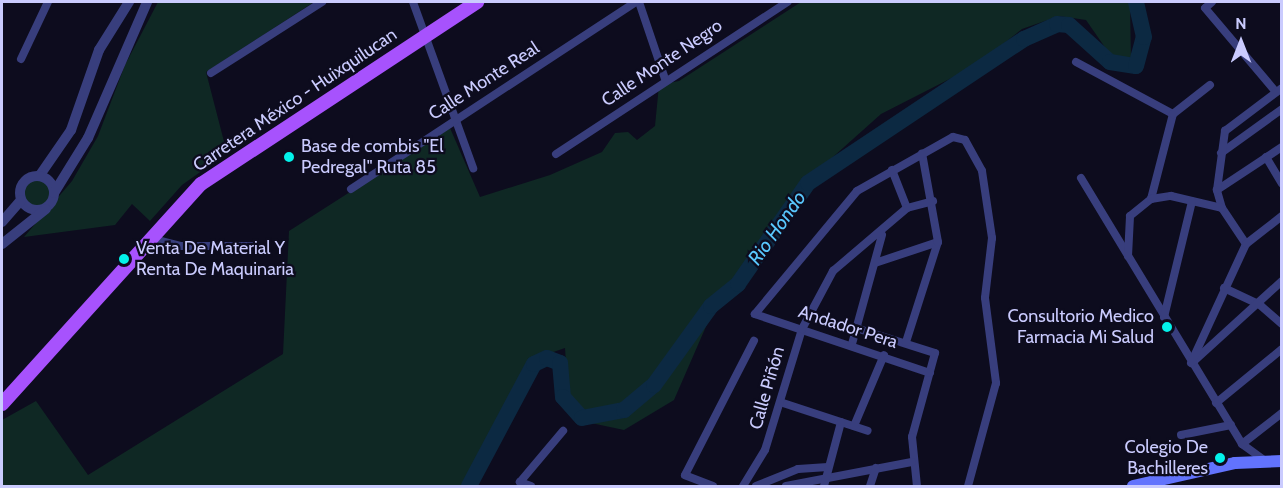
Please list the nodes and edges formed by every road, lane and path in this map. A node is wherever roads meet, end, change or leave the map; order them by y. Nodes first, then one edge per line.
1 (48, 2) edge
2 (129, 2) edge
3 (147, 2) edge
4 (322, 2) edge
5 (413, 2) edge
6 (477, 2) edge
7 (638, 2) edge
8 (787, 2) edge
9 (1212, 2) edge
10 (425, 35) junction
11 (21, 59) dead end
12 (1076, 62) dead end
13 (211, 74) dead end
14 (666, 79) junction
15 (1210, 85) dead end
16 (1279, 90) edge
17 (1281, 109) edge
18 (1173, 114) junction
19 (453, 120) junction
20 (1281, 147) edge
21 (922, 153) junction
22 (1221, 153) junction
23 (556, 154) dead end
24 (1266, 157) junction
25 (473, 168) dead end
26 (892, 170) junction
27 (40, 175) junction
28 (1081, 178) dead end
29 (1281, 184) edge
30 (351, 189) dead end
31 (1217, 190) junction
32 (54, 193) junction
33 (1151, 199) junction
34 (21, 200) junction
35 (933, 201) junction
36 (1192, 201) junction
37 (47, 208) junction
38 (907, 208) junction
39 (1222, 208) junction
40 (1281, 216) edge
41 (2, 222) edge
42 (882, 235) junction
43 (157, 240) dead end
44 (938, 242) junction
45 (1246, 243) junction
46 (2, 244) edge
47 (254, 246) dead end
48 (1128, 258) junction
49 (875, 263) junction
50 (1281, 281) edge
51 (1224, 288) junction
52 (1260, 305) junction
53 (1164, 317) junction
54 (1281, 324) edge
55 (856, 328) junction
56 (802, 329) junction
57 (754, 341) dead end
58 (906, 342) junction
59 (852, 344) junction
60 (1281, 349) edge
61 (884, 355) junction
62 (1191, 363) junction
63 (930, 373) junction
64 (783, 403) junction
65 (1216, 403) junction
66 (2, 404) edge
67 (1281, 413) edge
68 (841, 422) junction
69 (1231, 425) junction
70 (854, 426) junction
71 (563, 431) dead end
72 (868, 431) dead end
73 (1181, 435) dead end
74 (1242, 444) junction
75 (1264, 460) junction
76 (1281, 460) edge
77 (912, 462) junction
78 (828, 467) junction
79 (876, 468) junction
80 (824, 482) edge
81 (531, 486) edge
82 (713, 486) edge
83 (743, 486) edge
84 (756, 486) edge
85 (786, 486) edge
86 (870, 486) edge
87 (917, 486) edge
88 (968, 486) edge
89 (1133, 486) edge

1 - 11 street
2 - 27 street
3 - 32 street
4 - 13 street
5 - 10 street
6 - 10 main road, Carretera México - Huixquilucan
7 - 14 street
7 - 19 street, Calle Monte Real
8 - 14 street, Calle Monte Negro
9 - 16 street
10 - 19 street
10 - 66 main road, Carretera México - Huixquilucan
12 - 18 street
14 - 23 street, Calle Monte Negro
15 - 18 street
16 - 22 street
17 - 22 street
18 - 33 street
19 - 25 street
19 - 30 street, Calle Monte Real
20 - 24 street
21 - 26 street
21 - 35 street
21 - 88 street
22 - 31 street
24 - 29 street
24 - 31 street
26 - 38 street
26 - 56 street, Andador Pera
27 - 32 street
27 - 34 street
28 - 48 street
31 - 39 street
32 - 37 street
33 - 36 street
33 - 48 street
34 - 37 street
34 - 41 street
35 - 38 street
35 - 44 street
36 - 39 street
36 - 53 street
37 - 46 street
38 - 42 street, Calle Piñón
39 - 45 street
40 - 45 street
42 - 49 street
42 - 56 street, Calle Piñón
43 - 47 street
44 - 49 street
44 - 58 street
45 - 51 street
48 - 53 street
49 - 55 street
50 - 52 street
51 - 52 street
51 - 62 street
52 - 54 street
52 - 62 street
53 - 62 street
55 - 58 street
55 - 59 street
56 - 59 street, Andador Pera
56 - 64 street, Calle Piñón
57 - 82 street
58 - 63 street
59 - 61 street, Andador Pera
60 - 65 street
61 - 63 street, Andador Pera
61 - 70 street
62 - 65 street
63 - 77 street
64 - 68 street
64 - 83 street, Calle Piñón
65 - 69 street
67 - 74 street
68 - 70 street
68 - 78 street
69 - 73 street
69 - 74 street
70 - 72 street
71 - 81 street
74 - 75 street
75 - 76 main road
75 - 89 main road
77 - 79 street
77 - 87 street
78 - 80 street
78 - 84 street
79 - 80 street
79 - 86 street
80 - 85 street

